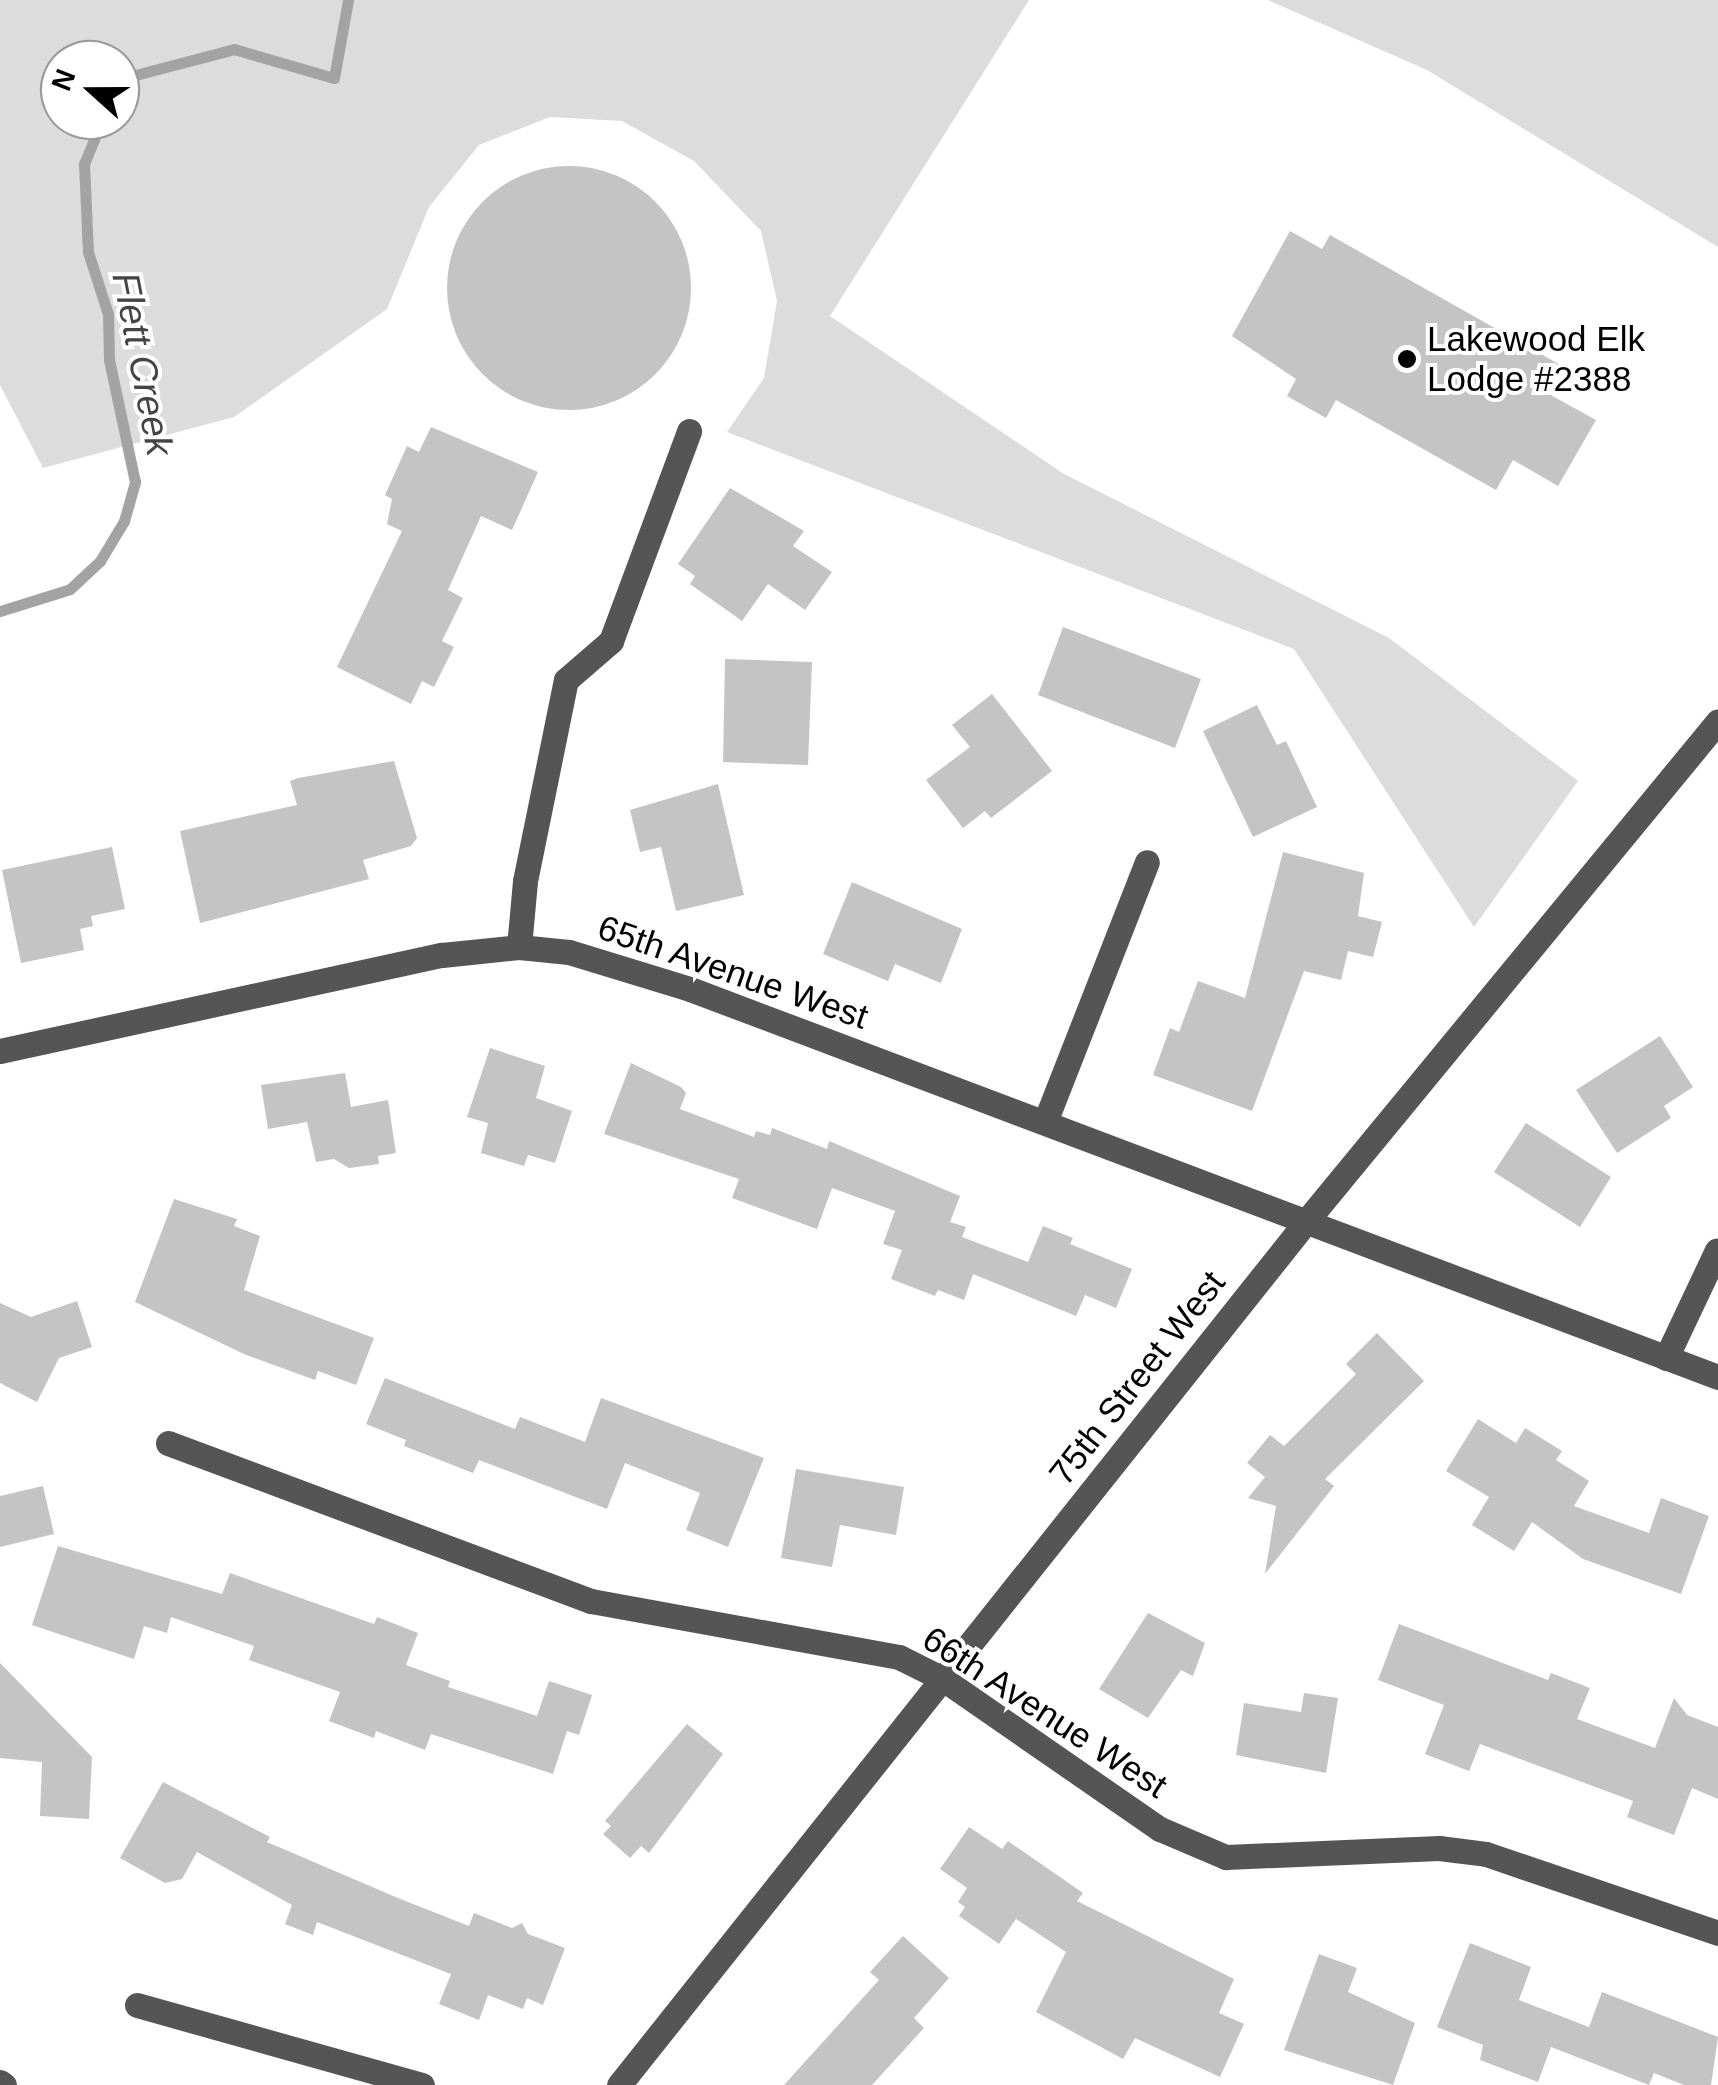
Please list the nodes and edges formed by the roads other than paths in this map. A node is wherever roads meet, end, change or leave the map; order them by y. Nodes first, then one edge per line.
1 (688, 430) dead end
2 (1718, 721) edge
3 (1147, 862) dead end
4 (519, 947) junction
5 (0, 1051) edge
6 (1045, 1122) junction
7 (1304, 1224) junction
8 (1717, 1250) edge
9 (1666, 1358) junction
10 (1718, 1377) edge
11 (168, 1443) dead end
12 (943, 1679) junction
13 (1718, 1933) edge
14 (137, 2005) dead end
15 (422, 2085) edge
16 (619, 2085) edge

1 - 4 street
2 - 7 street, 75th Street West
3 - 6 street
4 - 5 street, 65th Avenue West
4 - 6 street, 65th Avenue West
6 - 7 street, 65th Avenue West
7 - 9 street, 65th Avenue West
7 - 12 street, 75th Street West
8 - 9 street
9 - 10 street, 65th Avenue West
11 - 12 street, 66th Avenue West
12 - 13 street, 66th Avenue West
12 - 16 street, 75th Street West
14 - 15 street

